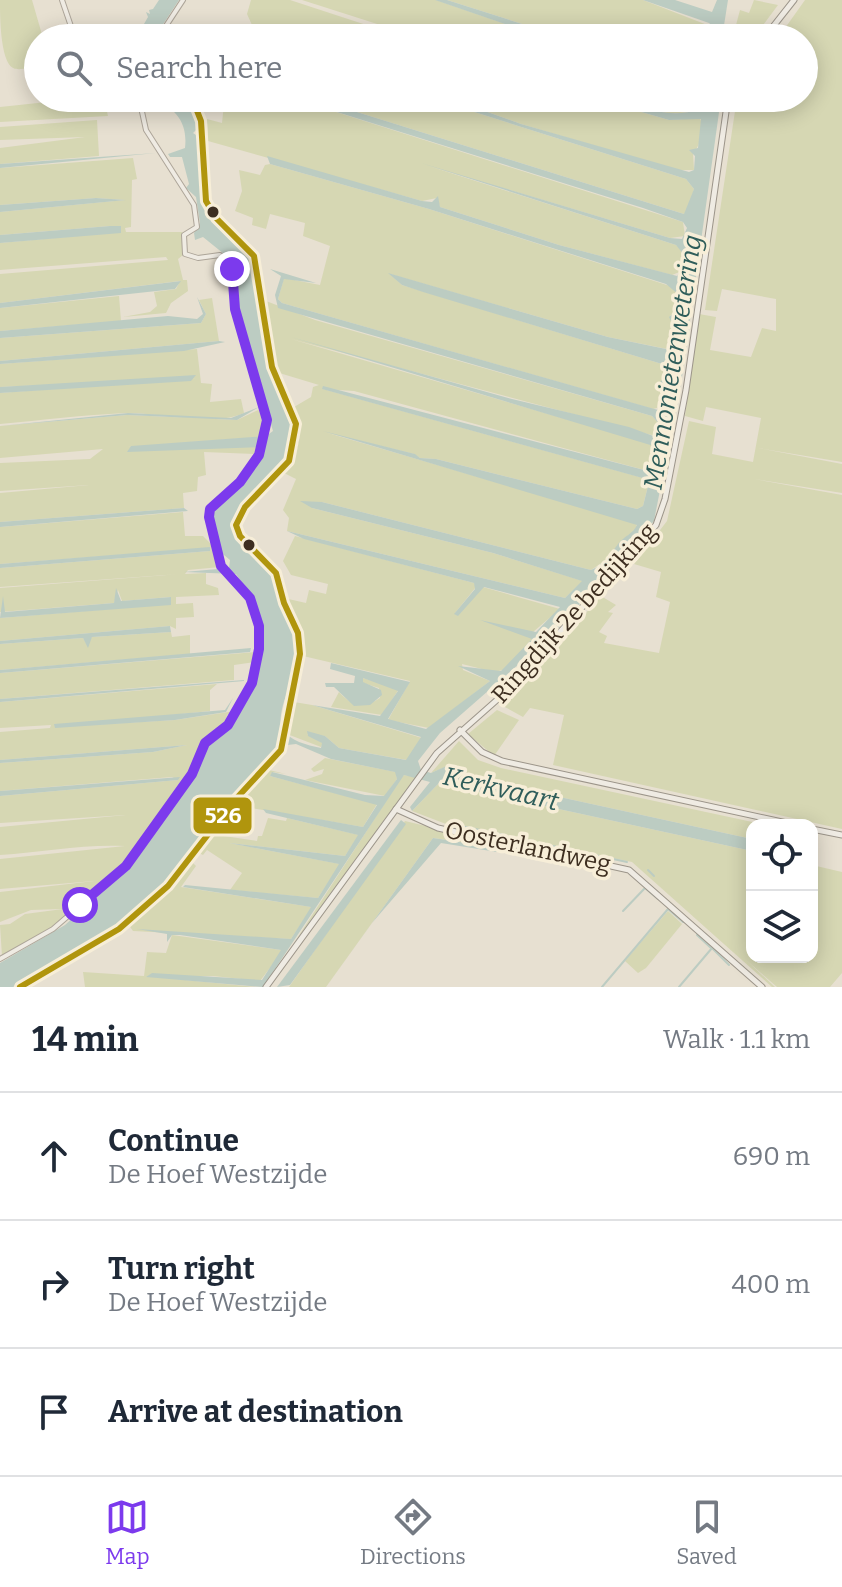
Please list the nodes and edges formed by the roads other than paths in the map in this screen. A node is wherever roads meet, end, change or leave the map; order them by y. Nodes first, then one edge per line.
1 (62, 0) edge
2 (183, 0) edge
3 (794, 0) edge
4 (70, 24) edge
5 (167, 24) edge
6 (775, 24) edge
7 (142, 112) edge
8 (197, 112) edge
9 (726, 112) edge
10 (460, 730) junction
11 (396, 809) junction
12 (768, 819) edge
13 (818, 830) edge
14 (842, 835) edge
15 (0, 959) edge
16 (20, 987) edge
17 (266, 987) edge
18 (762, 987) edge

1 - 4 street
2 - 5 street
3 - 6 street
7 - 15 street
8 - 16 street
9 - 10 street, Ringdijk 2e bedijking
10 - 11 street, Ringdijk 2e bedijking
10 - 12 street
11 - 17 street, Ringdijk 2e bedijking
11 - 18 street, Oosterlandweg
13 - 14 street

